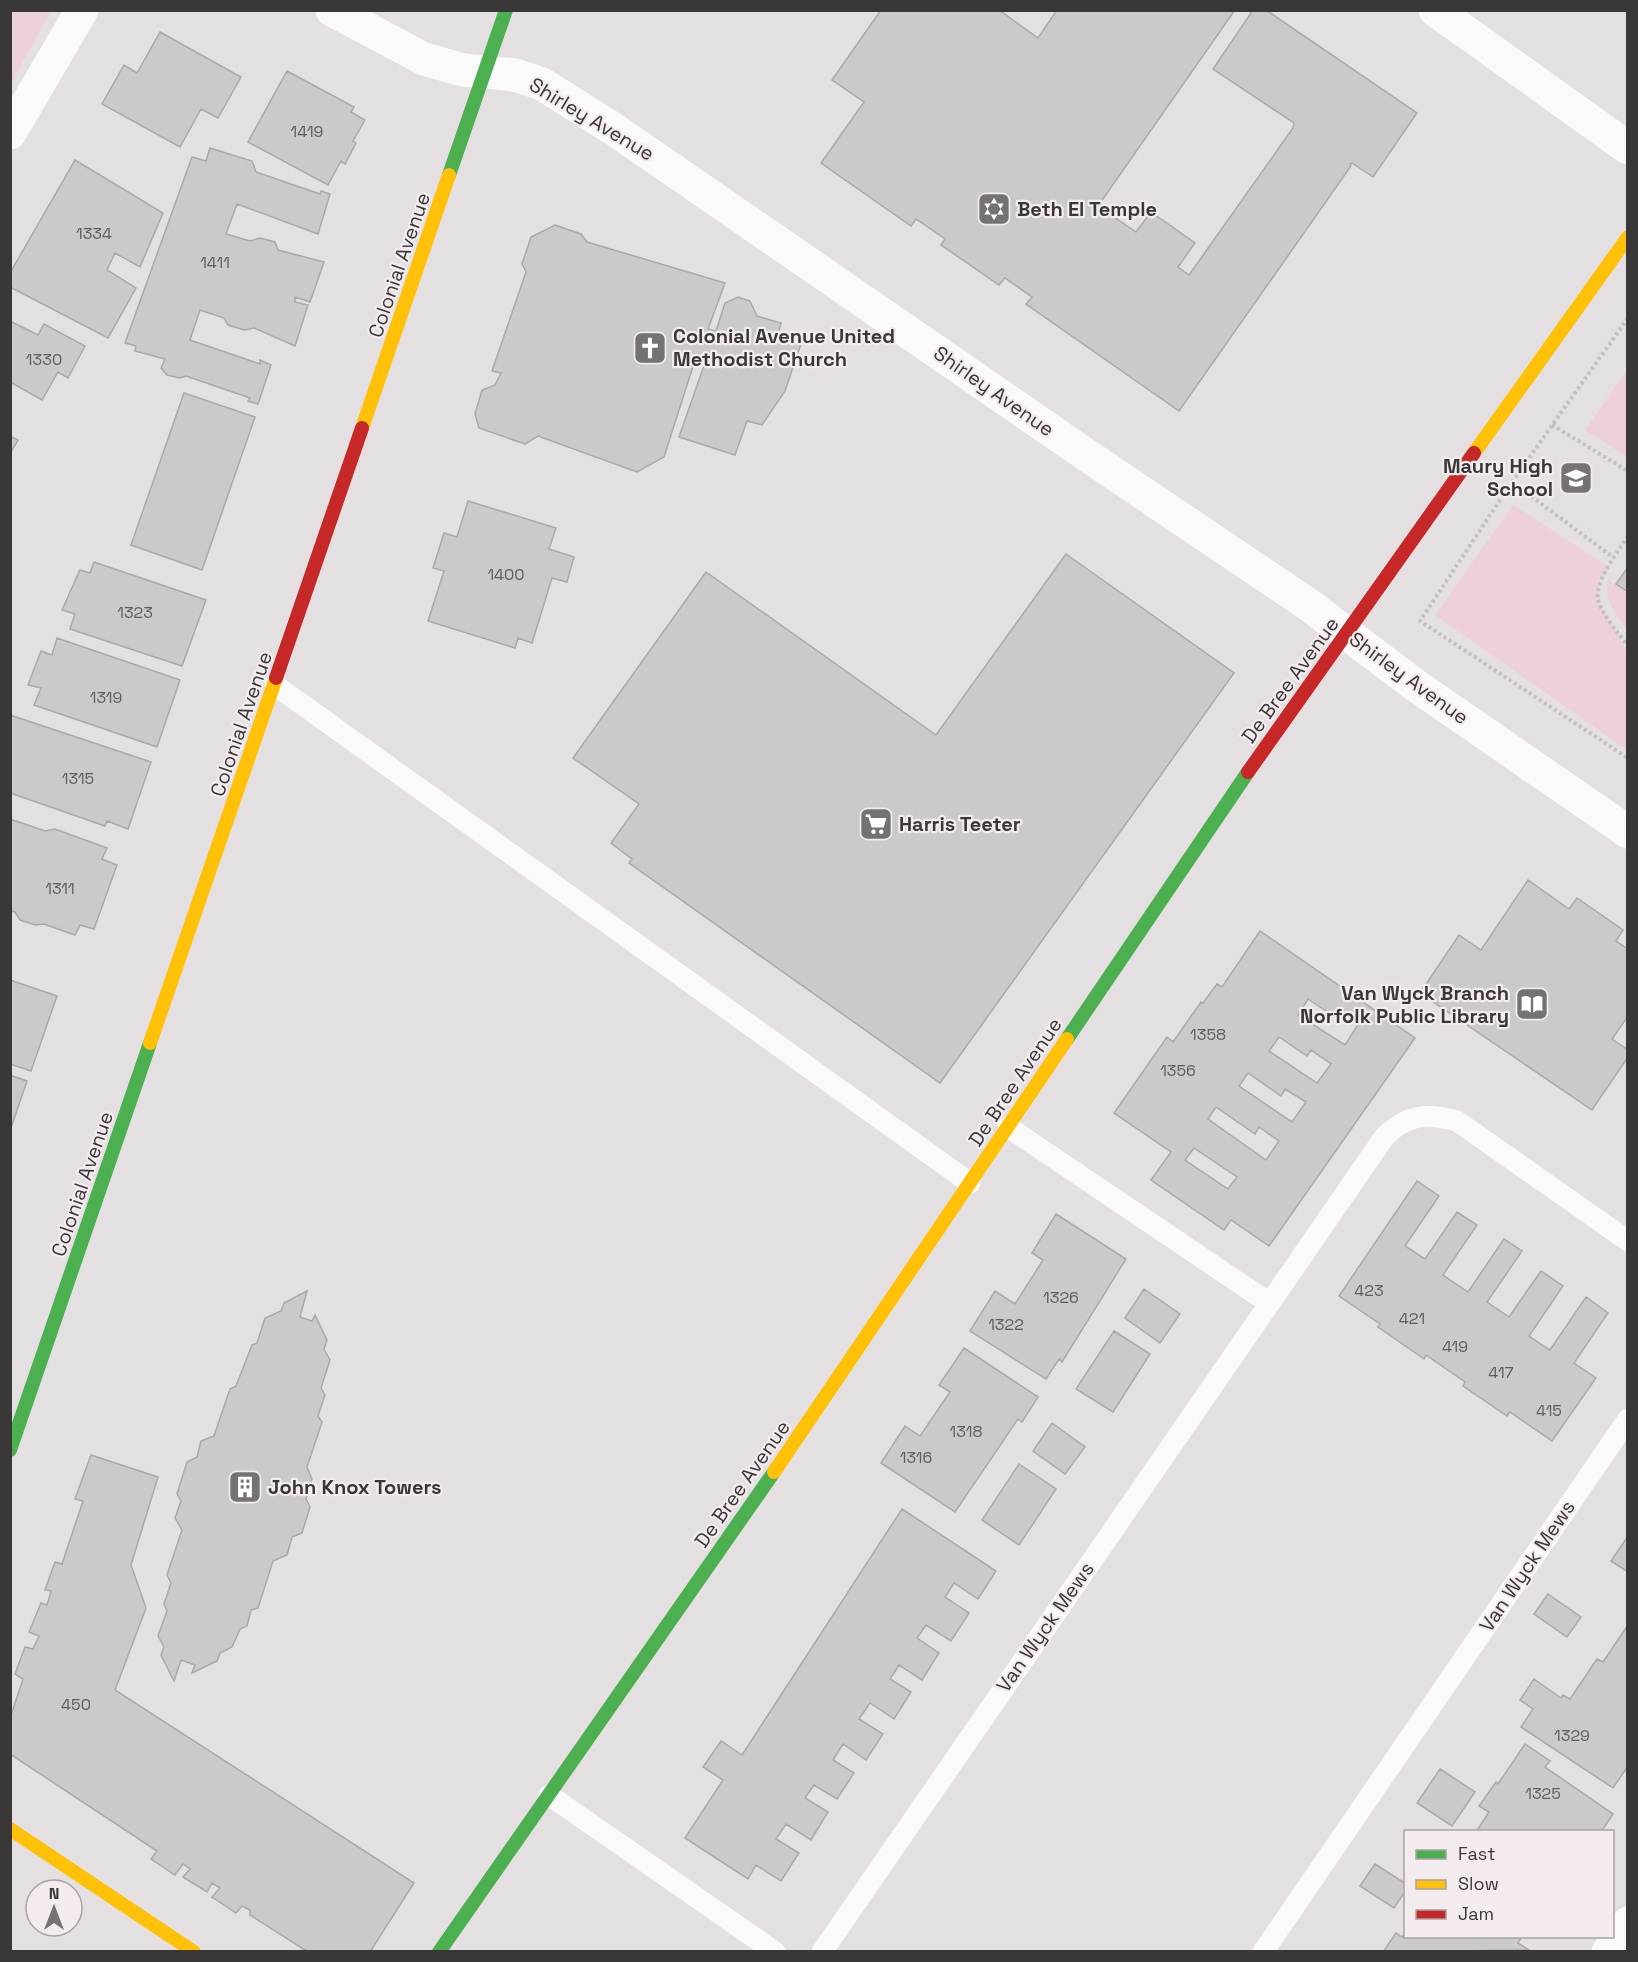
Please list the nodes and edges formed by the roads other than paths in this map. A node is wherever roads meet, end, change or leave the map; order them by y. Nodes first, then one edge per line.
1 (82, 10) edge
2 (332, 10) edge
3 (506, 10) edge
4 (1435, 10) edge
5 (485, 72) junction
6 (10, 134) edge
7 (1628, 148) edge
8 (1628, 237) edge
9 (1348, 633) junction
10 (275, 685) junction
11 (1628, 832) edge
12 (1008, 1127) junction
13 (970, 1183) junction
14 (1628, 1241) edge
15 (1269, 1303) junction
16 (1628, 1419) edge
17 (10, 1450) edge
18 (549, 1795) junction
19 (10, 1829) edge
20 (1628, 1923) edge
21 (194, 1952) edge
22 (439, 1952) edge
23 (775, 1952) edge
24 (822, 1952) edge
25 (1263, 1952) edge
26 (1608, 1952) edge

1 - 6 street
2 - 5 street, Shirley Avenue
3 - 5 street, Colonial Avenue
4 - 7 street
5 - 9 street, Shirley Avenue
5 - 10 street, Colonial Avenue
8 - 9 street, De Bree Avenue
9 - 11 street, Shirley Avenue
9 - 12 street, De Bree Avenue
10 - 13 lane
10 - 17 street, Colonial Avenue
12 - 13 street, De Bree Avenue
12 - 15 lane
13 - 18 street, De Bree Avenue
14 - 15 lane, Van Wyck Mews
15 - 24 lane, Van Wyck Mews
16 - 25 lane, Van Wyck Mews
18 - 22 street, De Bree Avenue
18 - 23 lane
19 - 21 street
20 - 26 street

